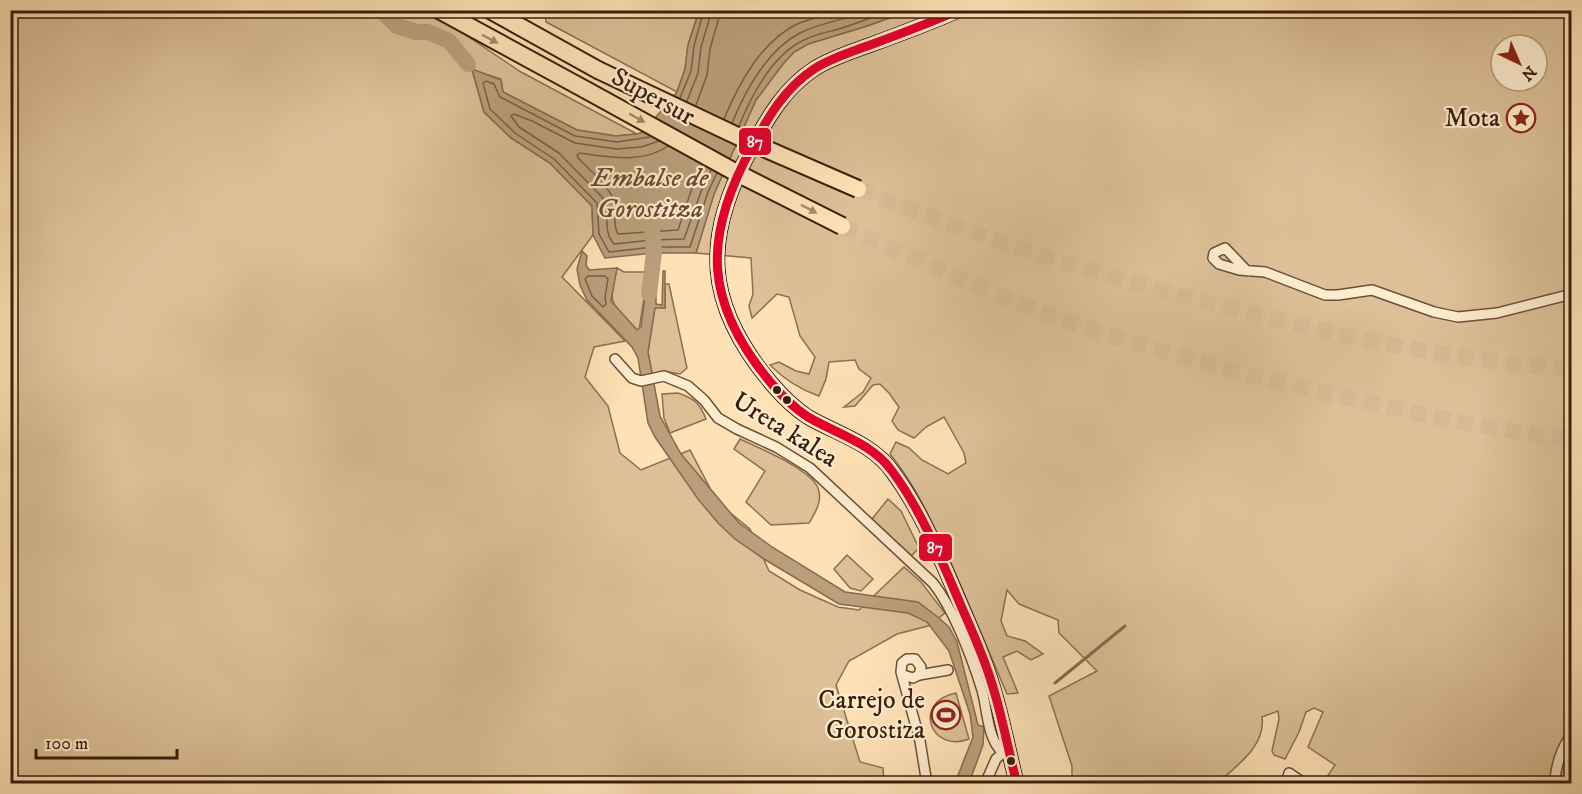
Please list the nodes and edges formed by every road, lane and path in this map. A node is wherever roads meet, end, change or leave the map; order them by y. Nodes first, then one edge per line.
1 (439, 10) edge
2 (489, 10) edge
3 (959, 10) edge
4 (858, 189) tunnel mouth
5 (842, 226) tunnel mouth
6 (1247, 271) dead end
7 (1572, 294) edge
8 (615, 359) dead end
9 (948, 670) dead end
10 (903, 675) junction
11 (919, 675) junction
12 (1572, 734) edge
13 (1005, 751) junction
14 (927, 783) edge
15 (985, 783) edge
16 (1017, 783) edge
17 (1286, 783) edge
18 (1305, 783) edge
19 (1554, 783) edge

1 -> 5 highway, Supersur, bridge
2 - 4 highway, Supersur, bridge
3 - 13 street, Ureta kalea
6 - 7 street
8 - 13 street, Ureta kalea
9 - 11 street
10 - 11 street
10 - 11 street
10 - 14 street
12 - 19 street
13 - 15 street
13 - 16 street, Ureta kalea
17 - 18 street

